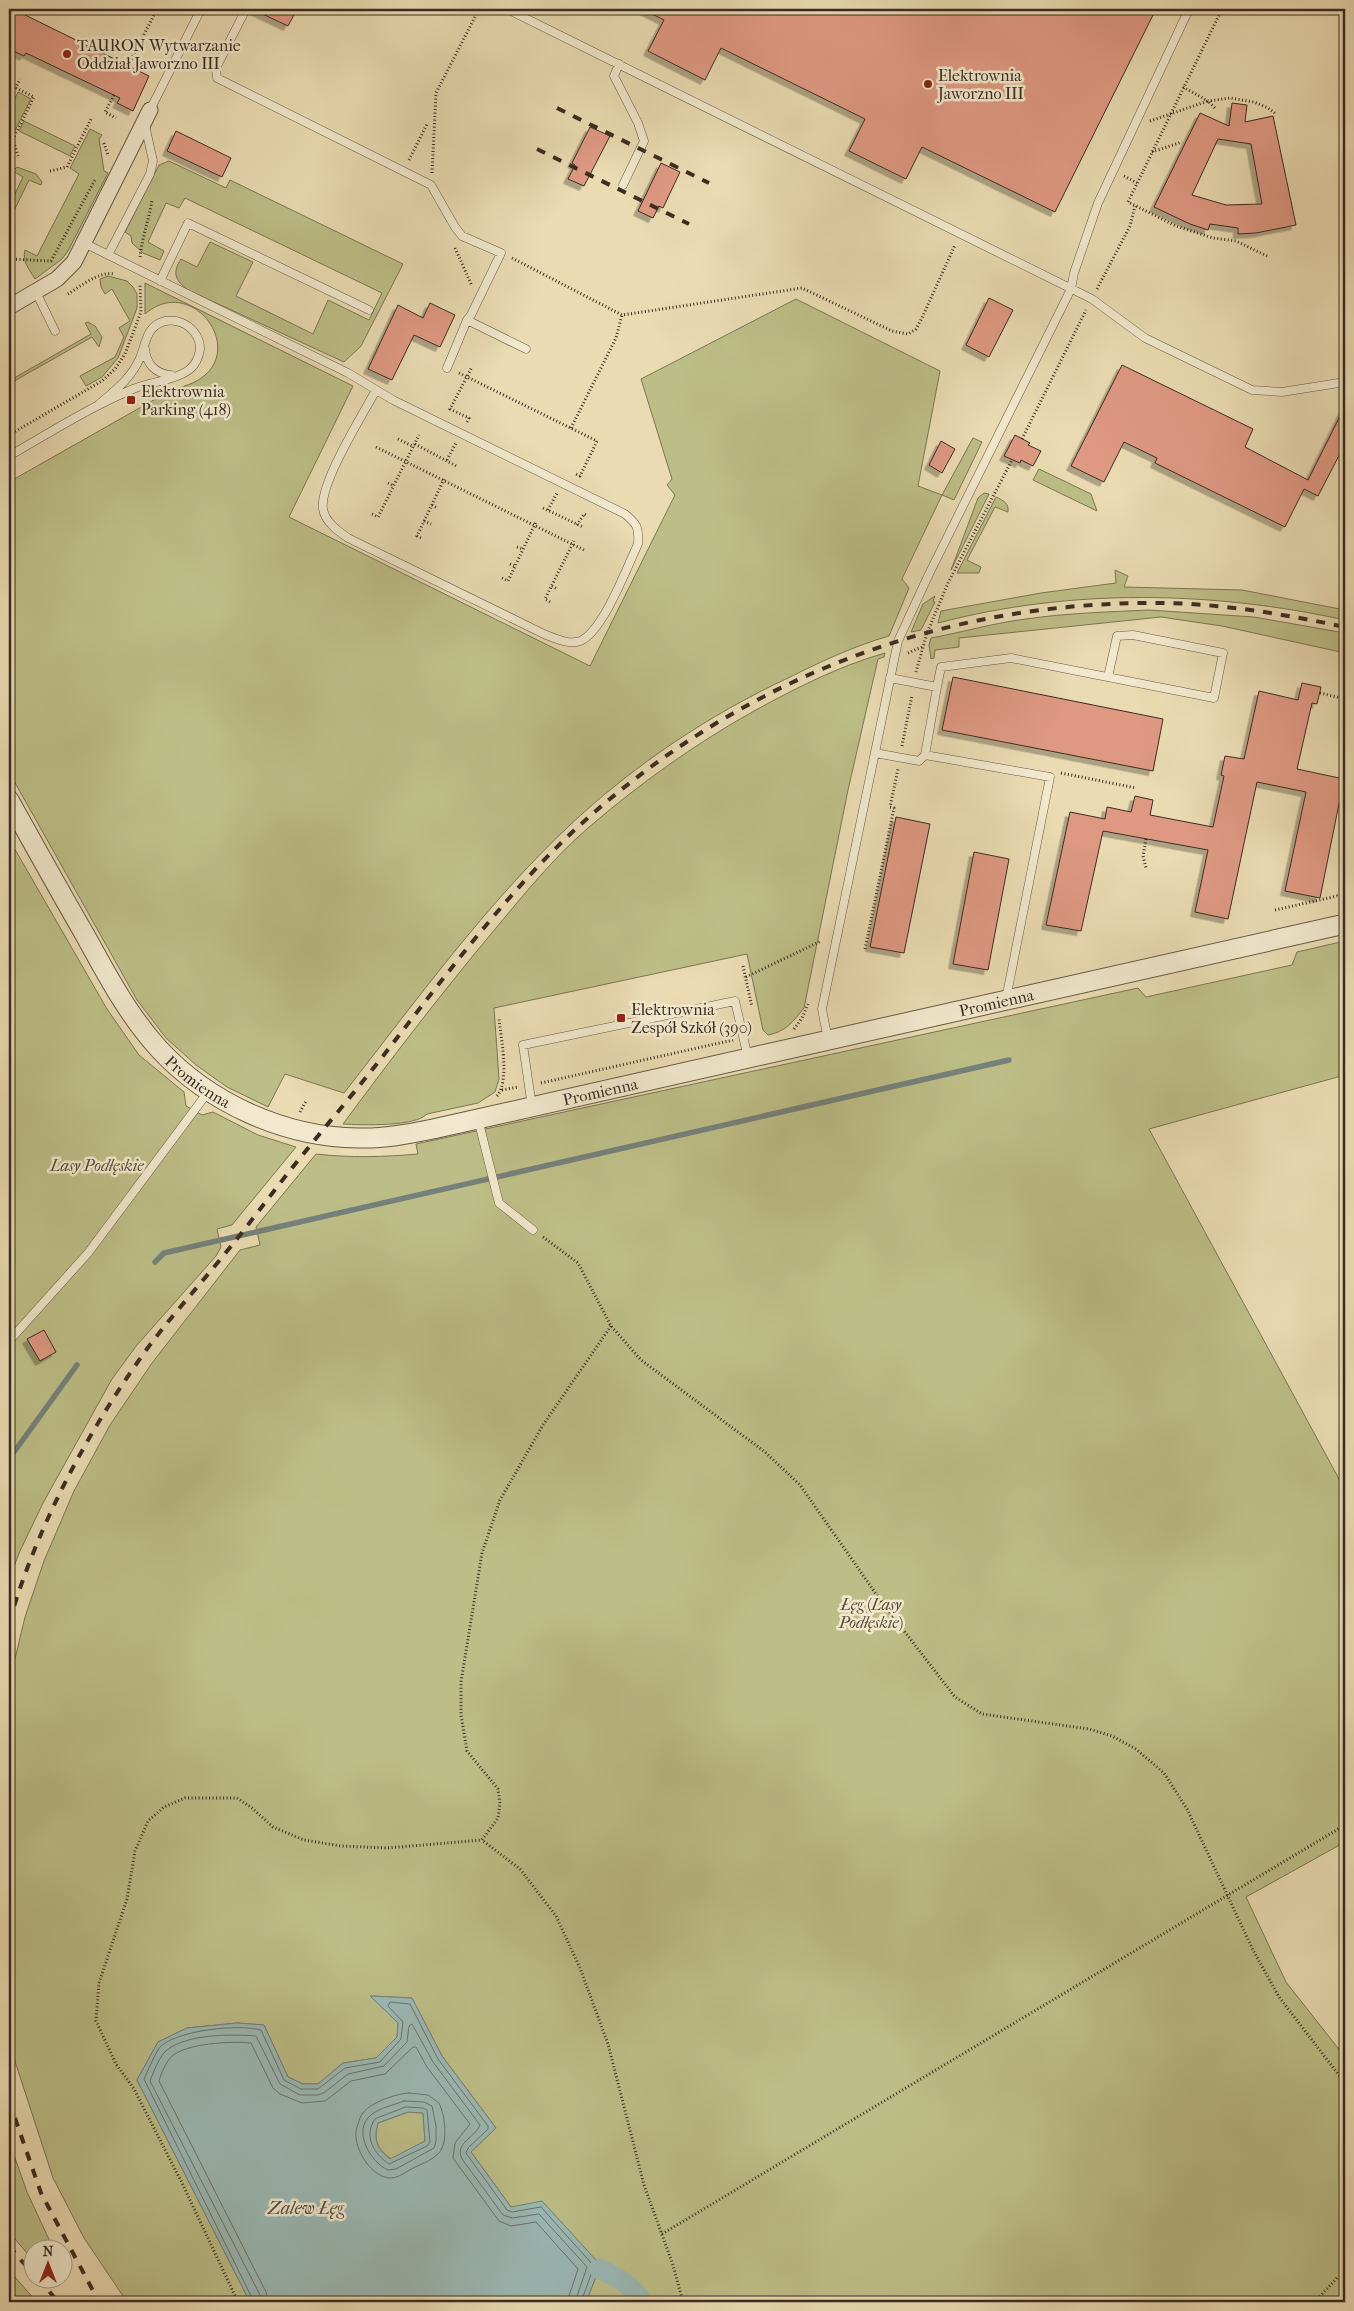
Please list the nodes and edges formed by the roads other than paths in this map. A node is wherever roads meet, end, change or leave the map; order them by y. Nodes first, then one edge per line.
1 (200, 9) edge
2 (246, 9) edge
3 (507, 9) edge
4 (1189, 9) edge
5 (619, 64) junction
6 (147, 117) junction
7 (623, 185) dead end
8 (84, 243) junction
9 (108, 255) junction
10 (160, 281) junction
11 (1071, 289) junction
12 (36, 292) junction
13 (9, 307) edge
14 (369, 310) dead end
15 (466, 320) junction
16 (55, 330) dead end
17 (144, 347) junction
18 (526, 349) dead end
19 (447, 368) road end
20 (174, 376) junction
21 (1345, 382) edge
22 (376, 390) junction
23 (97, 406) junction
24 (9, 456) edge
25 (1108, 677) junction
26 (890, 678) junction
27 (937, 687) junction
28 (875, 753) junction
29 (925, 755) junction
30 (9, 800) edge
31 (1345, 924) edge
32 (1006, 1000) junction
33 (828, 1040) junction
34 (748, 1058) junction
35 (210, 1090) junction
36 (532, 1107) junction
37 (478, 1119) junction
38 (533, 1230) road end
39 (9, 1341) edge

1 - 6 lane
2 - 15 lane
3 - 5 lane
4 - 11 lane
5 - 7 lane
5 - 11 lane
6 - 8 street
6 - 9 lane
8 - 9 lane
8 - 12 street
9 - 10 lane
10 - 14 lane
10 - 22 lane
11 - 21 lane
11 - 26 lane
12 - 13 street
12 - 16 lane
15 - 18 lane
15 - 19 lane
17 - 20 lane
17 - 20 lane
17 - 23 lane
20 - 23 lane
22 - 22 lane
23 - 24 lane
25 - 25 lane
25 - 27 lane
26 - 27 lane
26 - 28 lane
27 - 29 lane
28 - 29 lane
28 - 33 lane
29 - 32 lane
30 - 35 street, Promienna
31 - 32 street, Promienna
32 - 33 street, Promienna
33 - 34 street, Promienna
34 - 36 street, Promienna
34 - 36 lane
35 - 37 street, Promienna
35 - 39 lane
36 - 37 street, Promienna
37 - 38 lane

